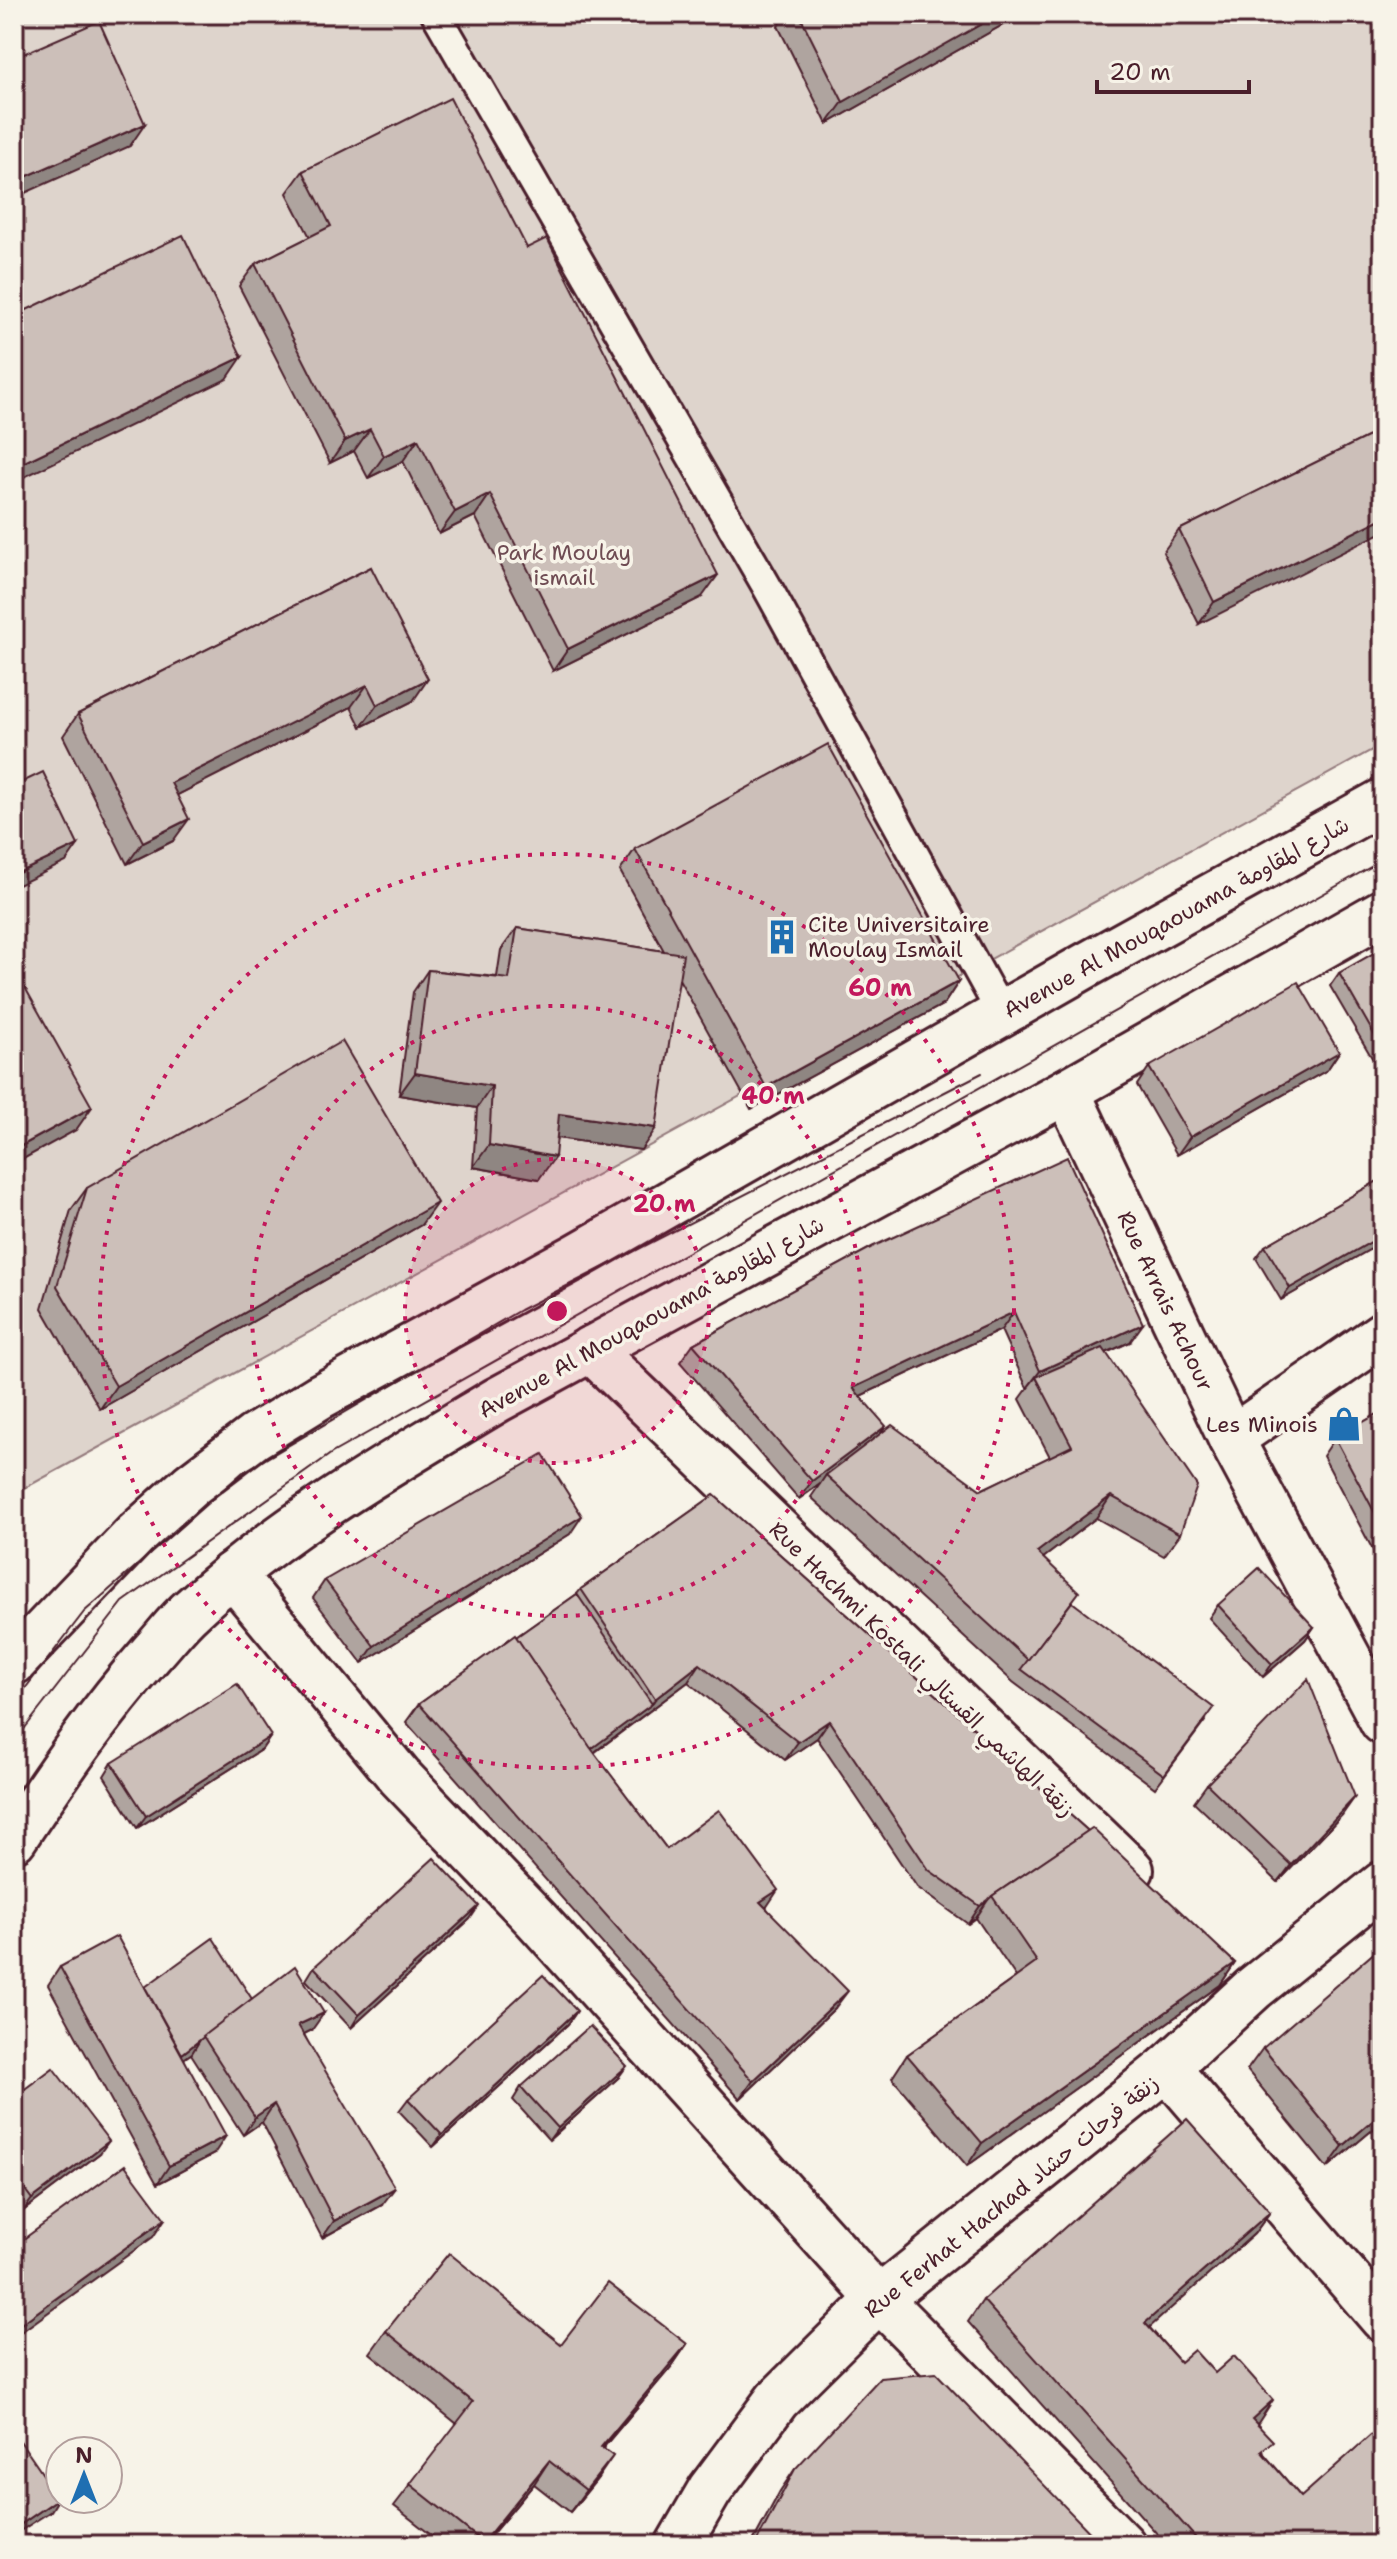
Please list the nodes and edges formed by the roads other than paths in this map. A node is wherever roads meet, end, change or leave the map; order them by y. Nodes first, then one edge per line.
1 (436, 14) edge
2 (1383, 801) edge
3 (1383, 912) edge
4 (1002, 1014) junction
5 (1067, 1091) junction
6 (1383, 1334) edge
7 (590, 1349) junction
8 (1231, 1439) junction
9 (232, 1574) junction
10 (14, 1662) edge
11 (1383, 1722) edge
12 (14, 1839) edge
13 (1383, 1884) edge
14 (1163, 1900) edge
15 (1167, 2068) junction
16 (879, 2299) junction
17 (1383, 2319) edge
18 (678, 2545) edge
19 (1123, 2545) edge

1 - 4 lane
2 - 4 street, Avenue Al Mouqaouama شارع المقاومة
3 - 5 street, Avenue Al Mouqaouama شارع المقاومة
4 - 10 street, Avenue Al Mouqaouama شارع المقاومة
5 - 7 street, Avenue Al Mouqaouama شارع المقاومة
5 - 8 street, Rue Arrais Achour
6 - 8 street
7 - 9 street, Avenue Al Mouqaouama شارع المقاومة
7 - 14 street, Rue Hachmi Kostali زنقة الهاشمي القستالي
8 - 11 street, Rue Arrais Achour
9 - 12 street, Avenue Al Mouqaouama شارع المقاومة
9 - 16 street
13 - 15 street, Rue Ferhat Hachad زنقة فرحات حشاد
15 - 16 street, Rue Ferhat Hachad زنقة فرحات حشاد
15 - 17 street
16 - 18 street, Rue Ferhat Hachad زنقة فرحات حشاد
16 - 19 street

